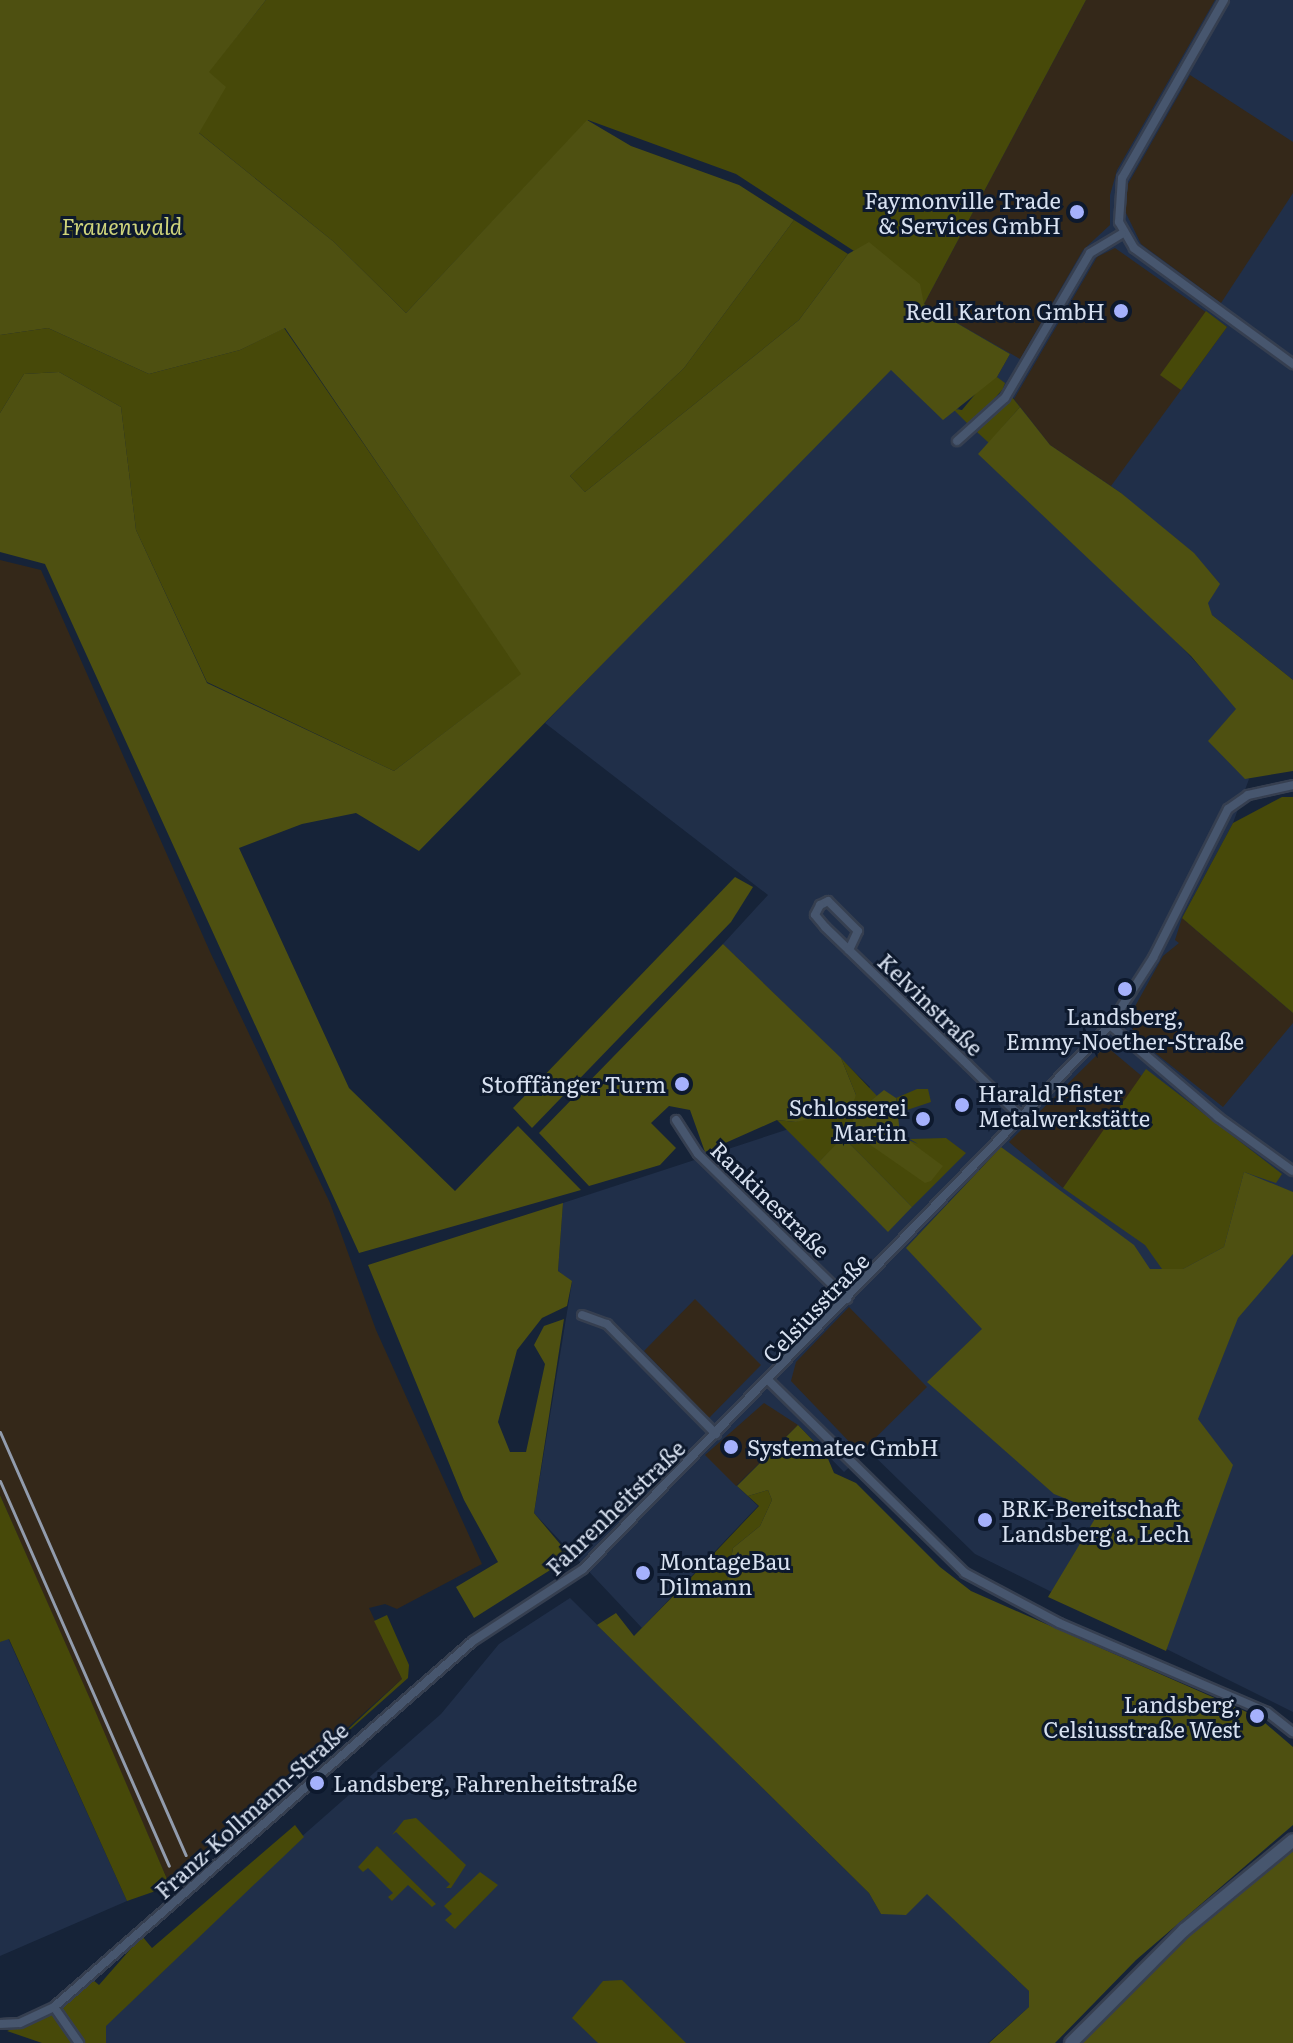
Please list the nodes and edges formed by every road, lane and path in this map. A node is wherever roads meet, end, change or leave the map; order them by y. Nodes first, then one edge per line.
1 (1224, 0) edge
2 (1122, 234) junction
3 (1293, 364) edge
4 (957, 441) dead end
5 (1293, 785) edge
6 (849, 950) junction
7 (1110, 1025) junction
8 (1022, 1117) junction
9 (676, 1120) dead end
10 (1293, 1171) edge
11 (847, 1299) junction
12 (582, 1315) dead end
13 (769, 1381) junction
14 (716, 1434) junction
15 (473, 1641) joint
16 (1293, 1732) edge
17 (1293, 1840) edge
18 (54, 2007) junction
19 (0, 2024) edge
20 (79, 2043) edge
21 (1071, 2043) edge

1 - 2 street
2 - 3 street
2 - 4 street
5 - 7 street, Celsiusstraße
6 - 6 street, Kelvinstraße
6 - 8 street, Kelvinstraße
7 - 8 street, Celsiusstraße
7 - 10 street
8 - 11 street, Celsiusstraße
9 - 11 street, Rankinestraße
11 - 13 street, Celsiusstraße
12 - 14 street
13 - 14 street, Fahrenheitstraße
13 - 16 street, Celsiusstraße
14 - 15 street, Fahrenheitstraße
15 - 18 street, Franz-Kollmann-Straße
17 - 21 street
18 - 19 street, Franz-Kollmann-Straße
18 - 20 street

